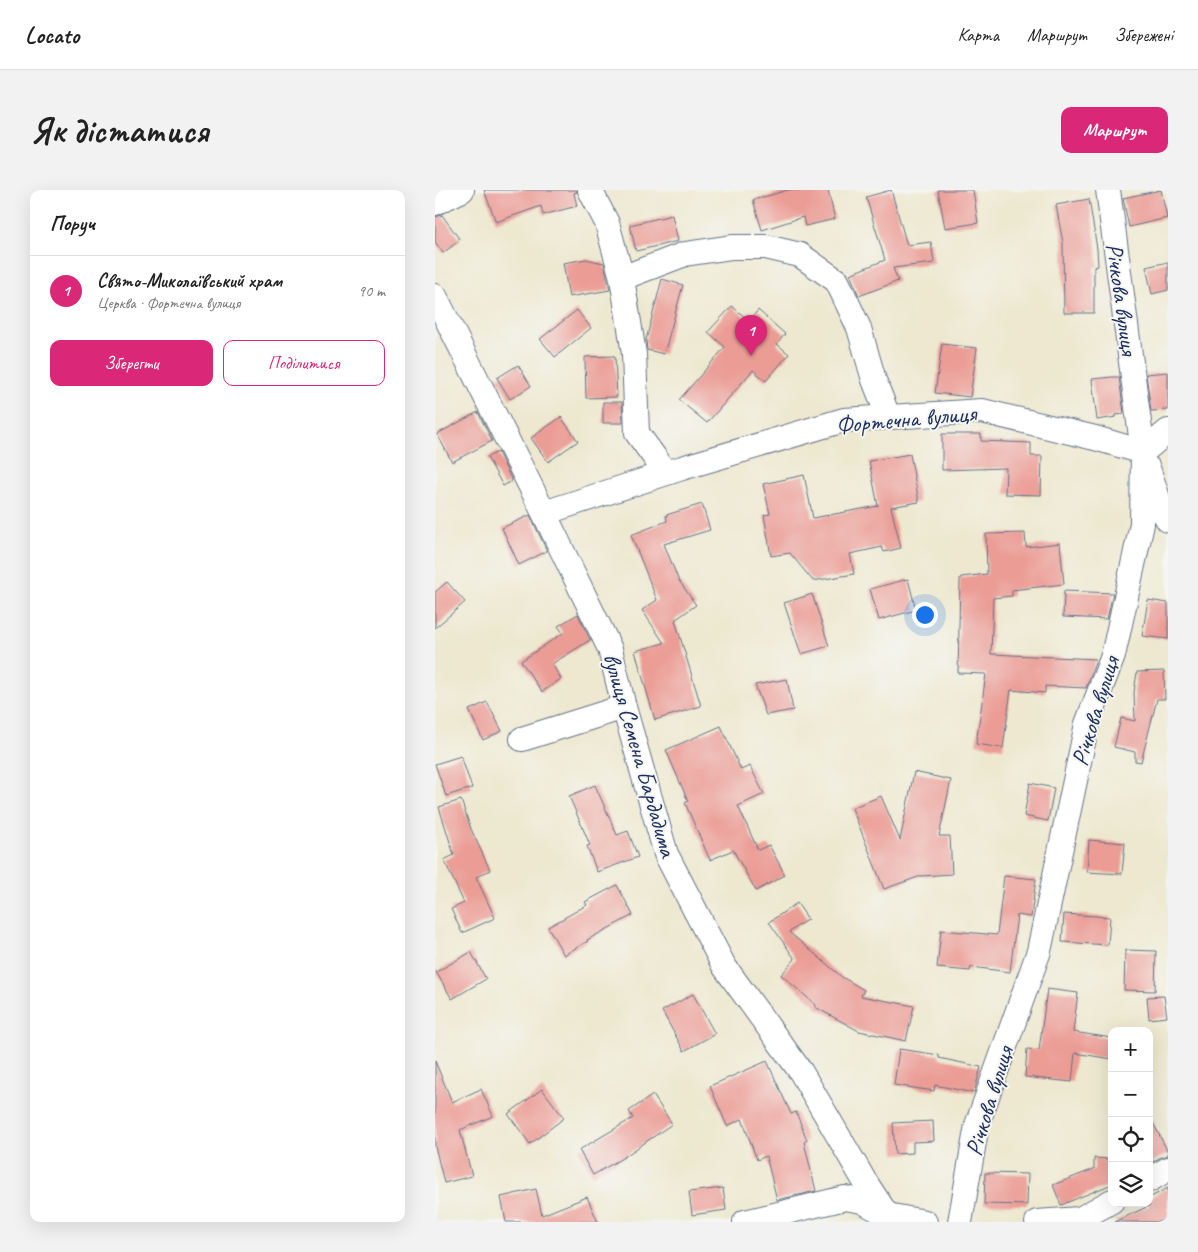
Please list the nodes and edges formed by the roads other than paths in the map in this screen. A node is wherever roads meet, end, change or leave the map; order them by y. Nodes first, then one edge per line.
1 (462, 190) edge
2 (590, 190) edge
3 (1108, 190) edge
4 (435, 203) edge
5 (623, 278) junction
6 (435, 296) edge
7 (887, 416) junction
8 (1168, 431) edge
9 (1143, 452) junction
10 (666, 473) junction
11 (544, 513) junction
12 (1168, 520) edge
13 (624, 707) junction
14 (522, 739) dead end
15 (1168, 1170) edge
16 (1153, 1178) edge
17 (1108, 1203) edge
18 (887, 1219) edge
19 (1080, 1220) edge
20 (745, 1222) edge
21 (925, 1222) edge
22 (960, 1222) edge
23 (1037, 1222) edge

1 - 4 street
2 - 5 street
3 - 9 street, Річкова вулиця
5 - 7 street
5 - 10 street
6 - 11 street, вулиця Семена Бардадима
7 - 9 street, Фортечна вулиця
7 - 10 street, Фортечна вулиця
8 - 9 street
9 - 12 street
9 - 22 street, Річкова вулиця
10 - 11 street, Фортечна вулиця
11 - 13 street, вулиця Семена Бардадима
13 - 14 street
13 - 18 street, вулиця Семена Бардадима
15 - 16 street
17 - 19 street
18 - 20 street
18 - 21 street
19 - 23 street

